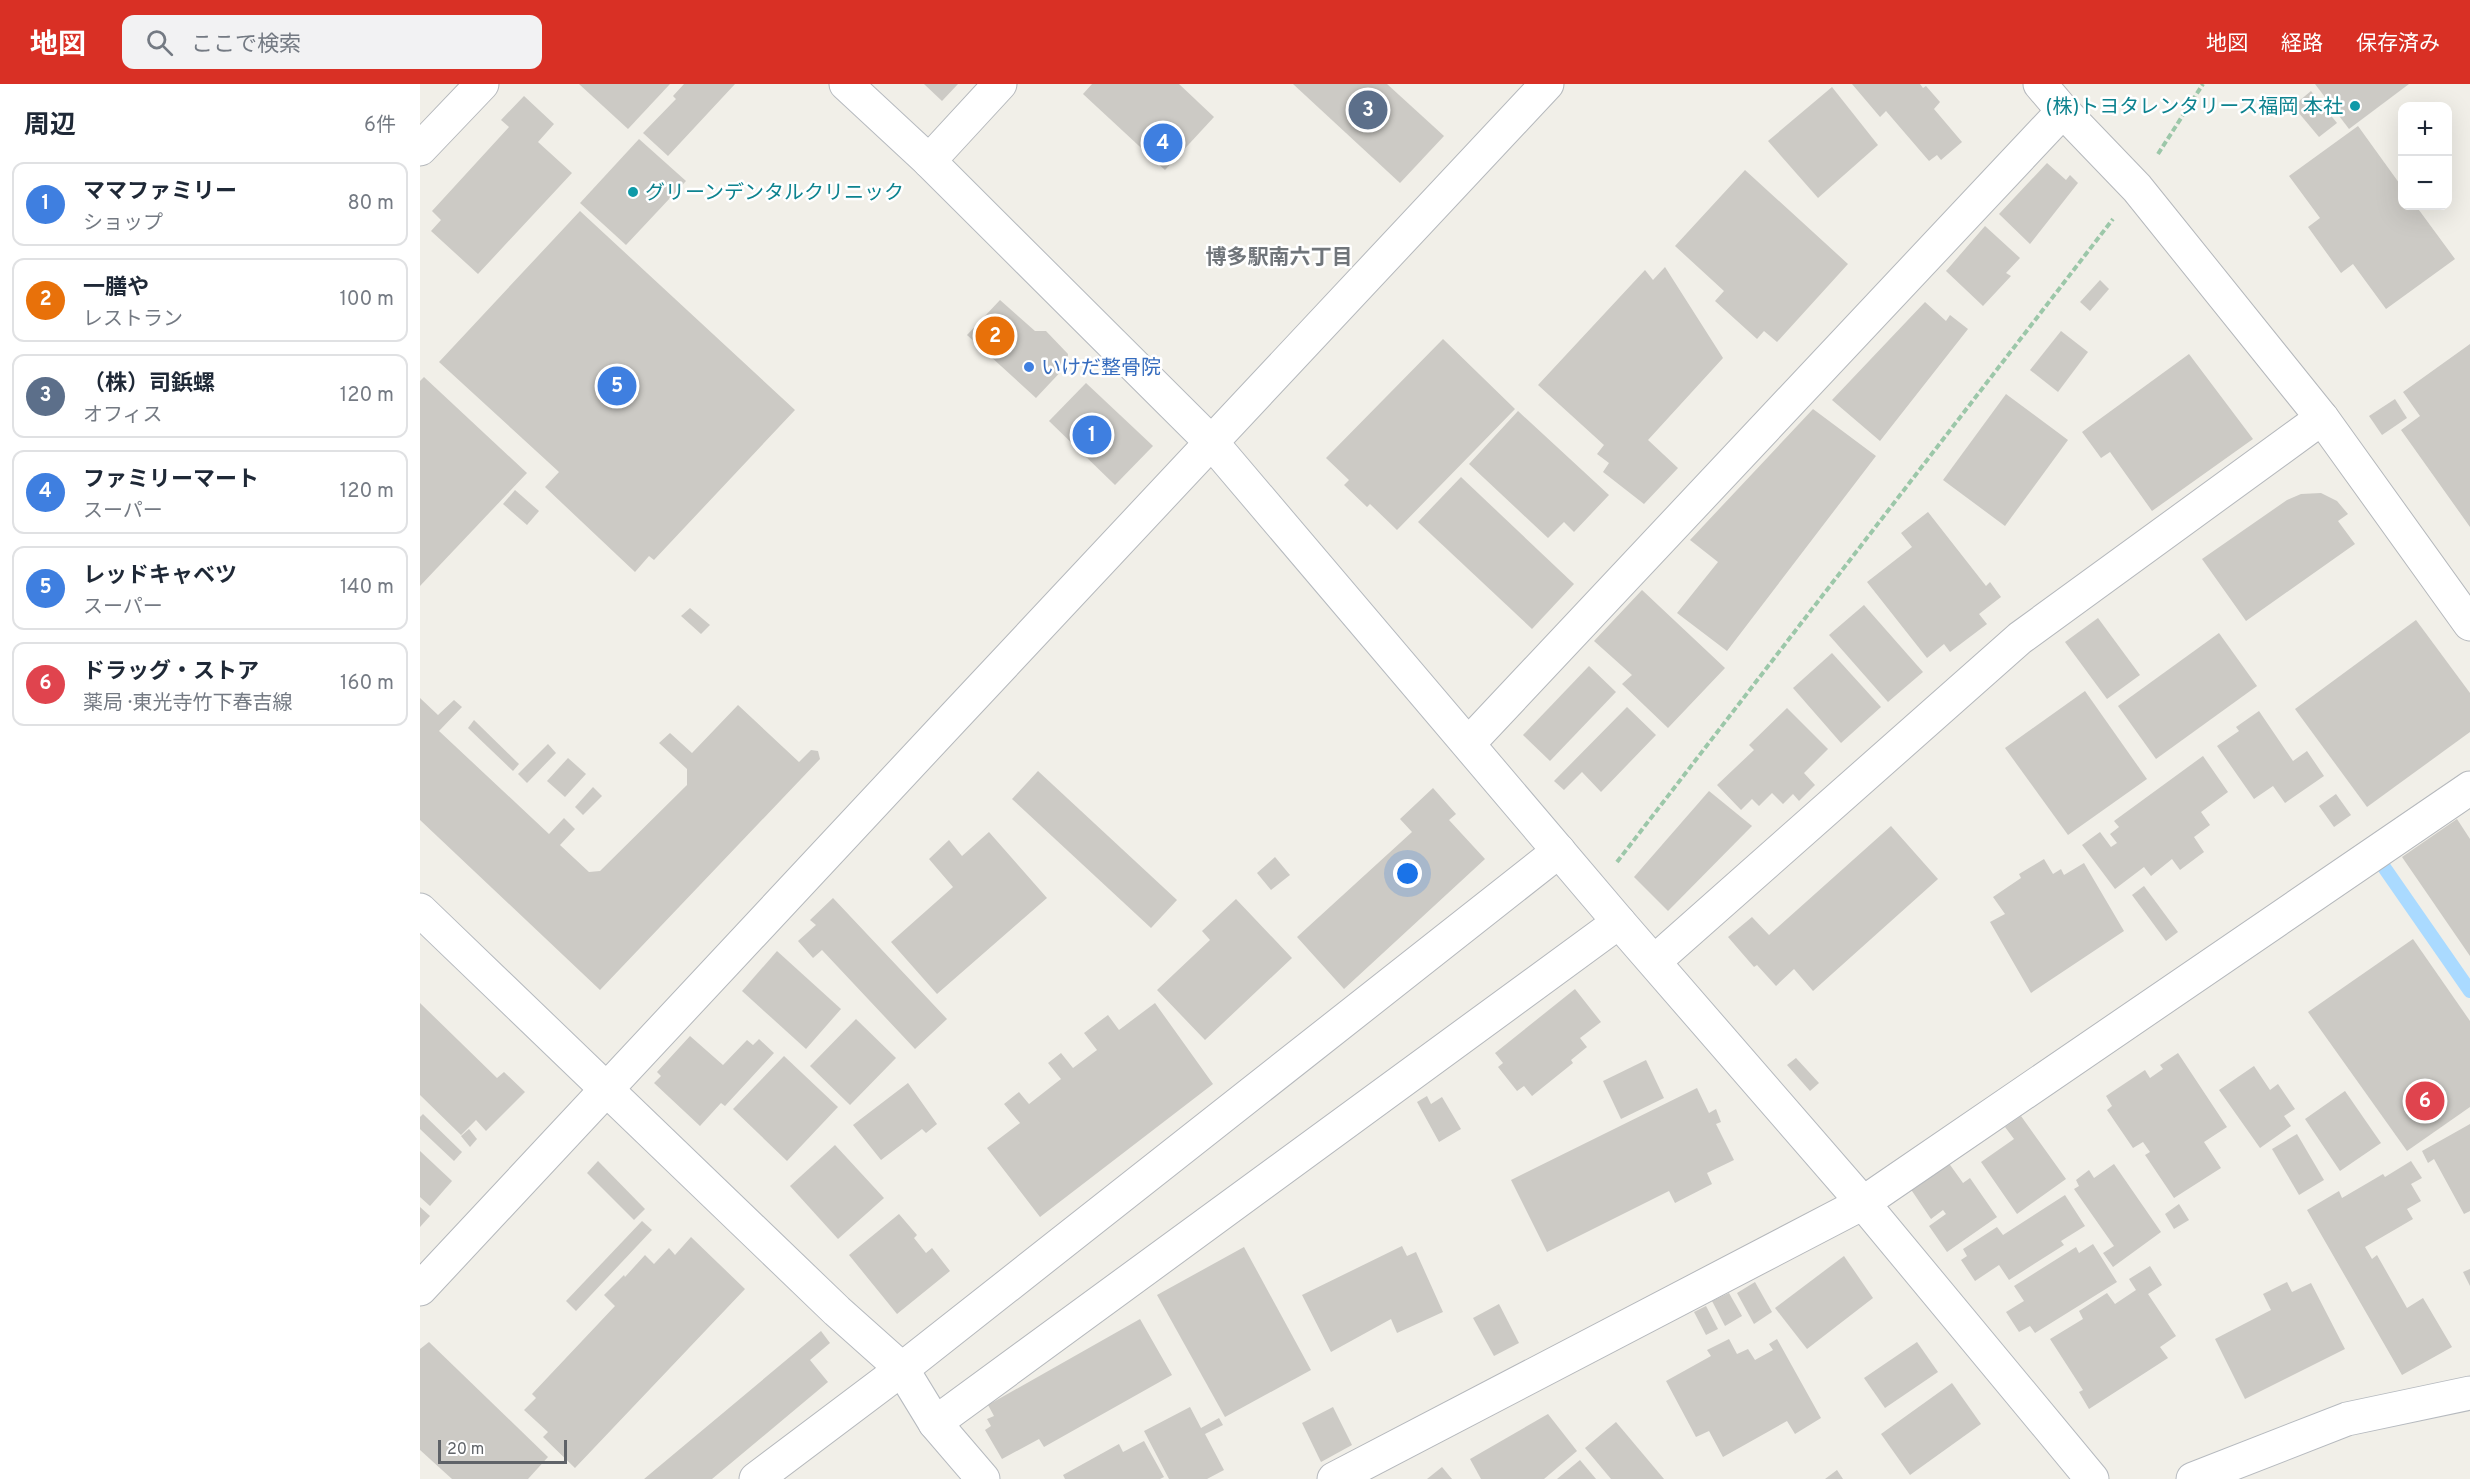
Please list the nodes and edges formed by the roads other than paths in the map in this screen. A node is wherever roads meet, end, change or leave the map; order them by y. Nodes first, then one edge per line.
1 (482, 84) edge
2 (846, 84) edge
3 (999, 84) edge
4 (1547, 84) edge
5 (2040, 84) edge
6 (2063, 111) junction
7 (420, 149) edge
8 (929, 161) junction
9 (2322, 418) junction
10 (1213, 444) junction
11 (2470, 624) edge
12 (1469, 743) junction
13 (2470, 788) edge
14 (1559, 850) junction
15 (420, 910) edge
16 (1619, 922) junction
17 (1655, 961) junction
18 (606, 1088) junction
19 (1863, 1203) junction
20 (420, 1289) edge
21 (902, 1369) junction
22 (2470, 1393) edge
23 (935, 1423) junction
24 (756, 1479) edge
25 (983, 1479) edge
26 (1334, 1479) edge
27 (2092, 1479) edge
28 (2193, 1479) edge

1 - 7 street
2 - 8 street
3 - 8 street
4 - 10 street
5 - 6 street
6 - 9 street
6 - 12 street
8 - 10 street
9 - 11 street
9 - 17 street
10 - 12 street
10 - 18 street
12 - 14 street
13 - 19 street
14 - 16 street
14 - 21 street
15 - 18 street
16 - 17 street
16 - 23 street
17 - 19 street
18 - 20 street
18 - 21 street
19 - 26 street
19 - 27 street
21 - 23 street
21 - 24 street
22 - 28 street
23 - 25 street

